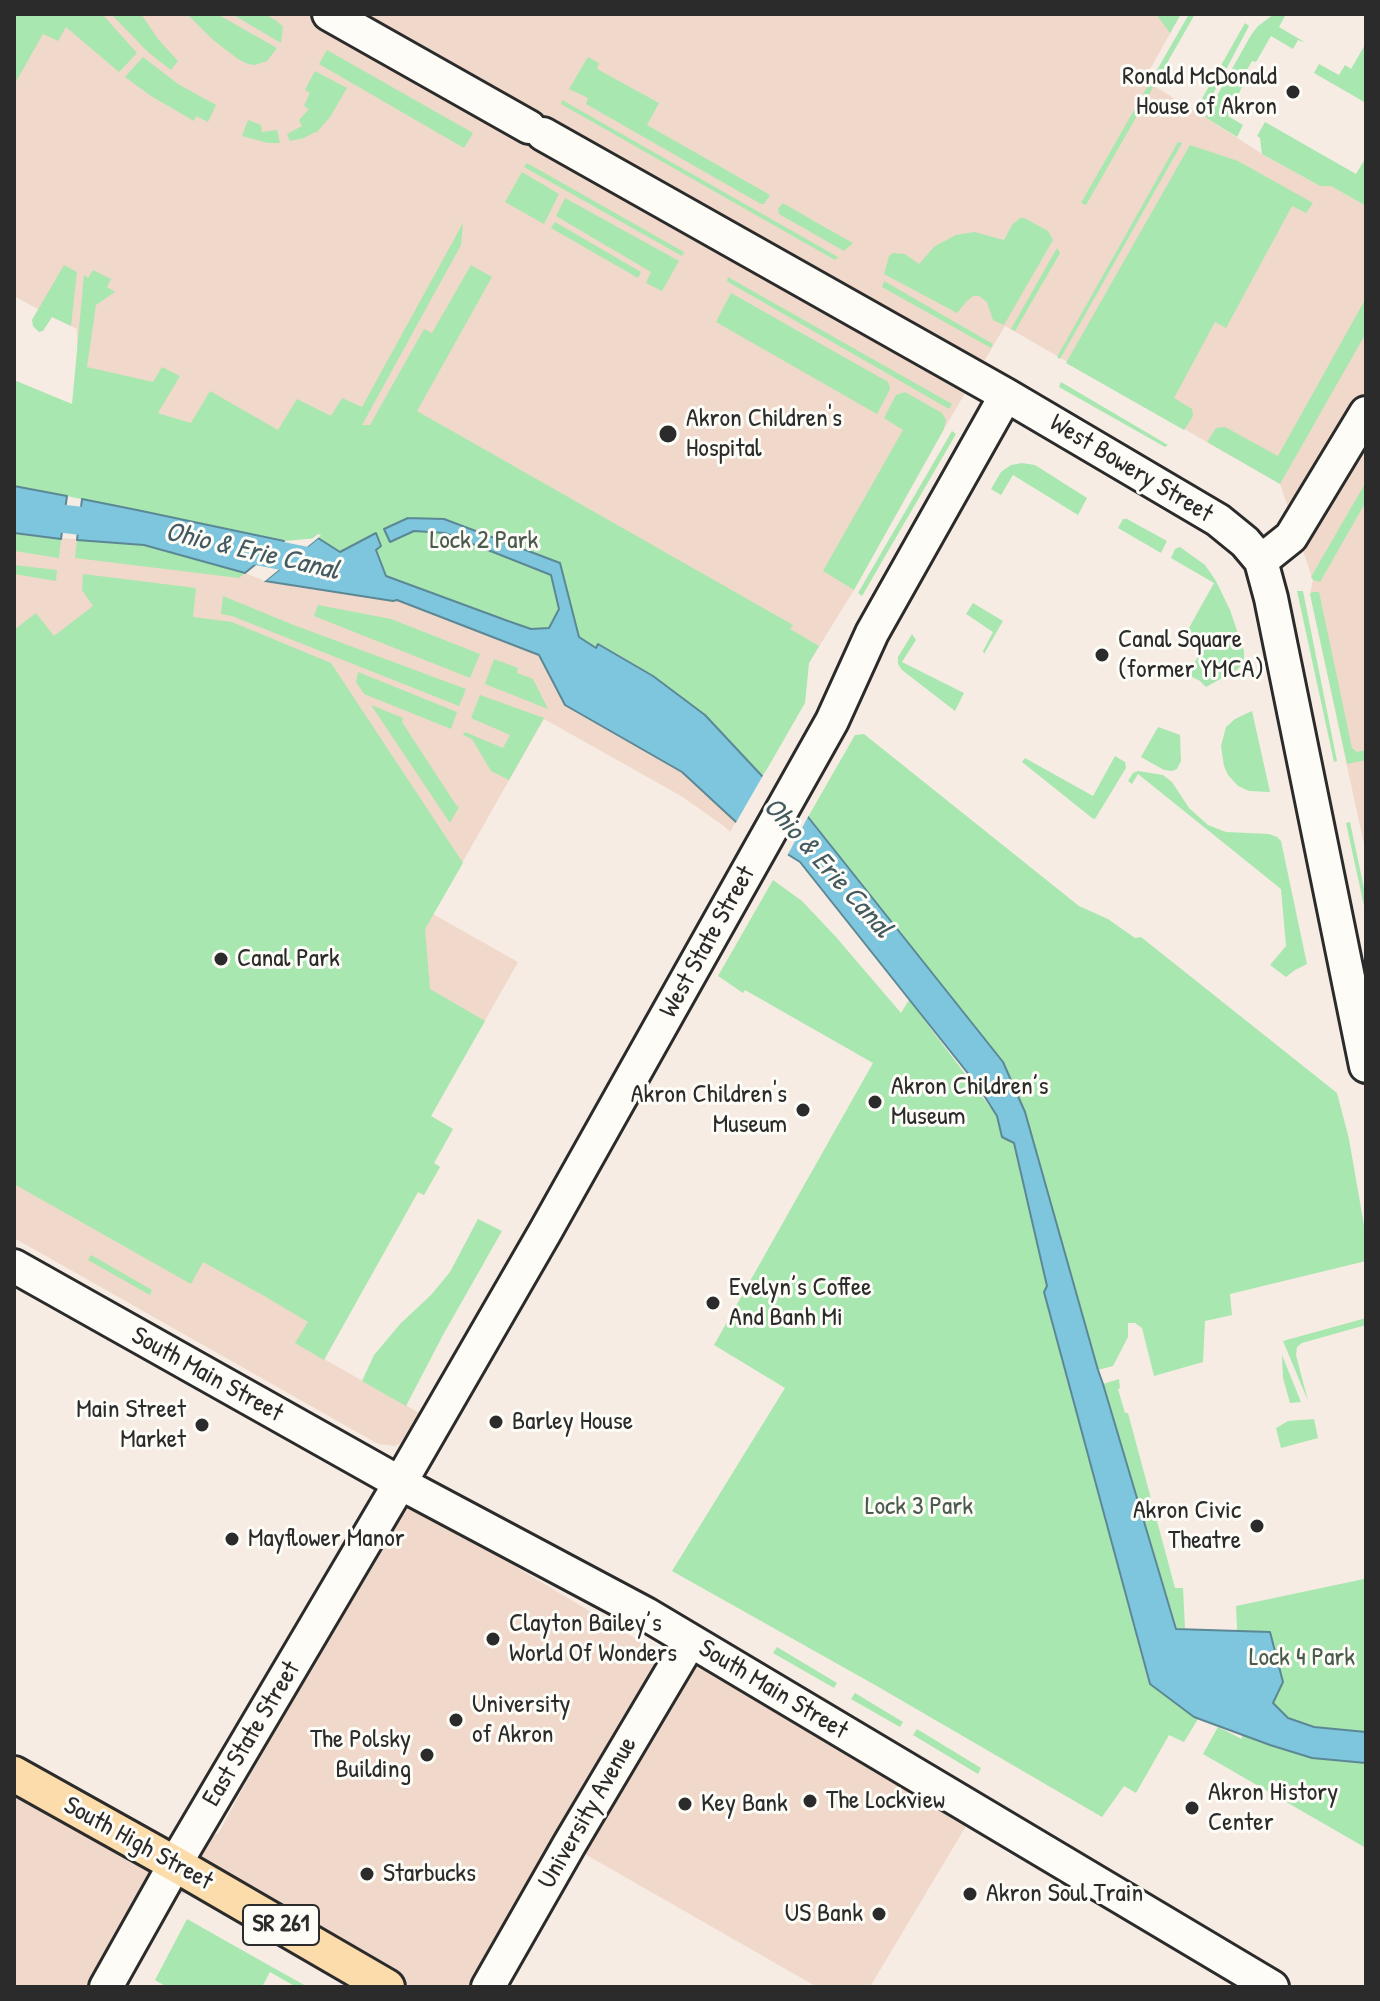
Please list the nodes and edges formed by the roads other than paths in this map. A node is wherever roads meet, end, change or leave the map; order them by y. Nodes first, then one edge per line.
1 (329, 14) edge
2 (1006, 395) junction
3 (1366, 413) edge
4 (1261, 561) junction
5 (1366, 1066) edge
6 (14, 1266) edge
7 (400, 1483) junction
8 (690, 1641) junction
9 (14, 1774) edge
10 (175, 1864) junction
11 (106, 1987) edge
12 (387, 1987) edge
13 (488, 1987) edge
14 (1272, 1987) edge

1 - 2 street, West Bowery Street
2 - 4 street, West Bowery Street
2 - 7 street, West State Street
3 - 4 street
4 - 5 street, West Bowery Street
6 - 7 street, South Main Street
7 - 8 street, South Main Street
7 - 10 street, East State Street
8 - 13 street, University Avenue
8 - 14 street, South Main Street
9 - 10 main road, South High Street / SR 261
10 - 11 street, East State Street
10 - 12 main road, South High Street / SR 261

